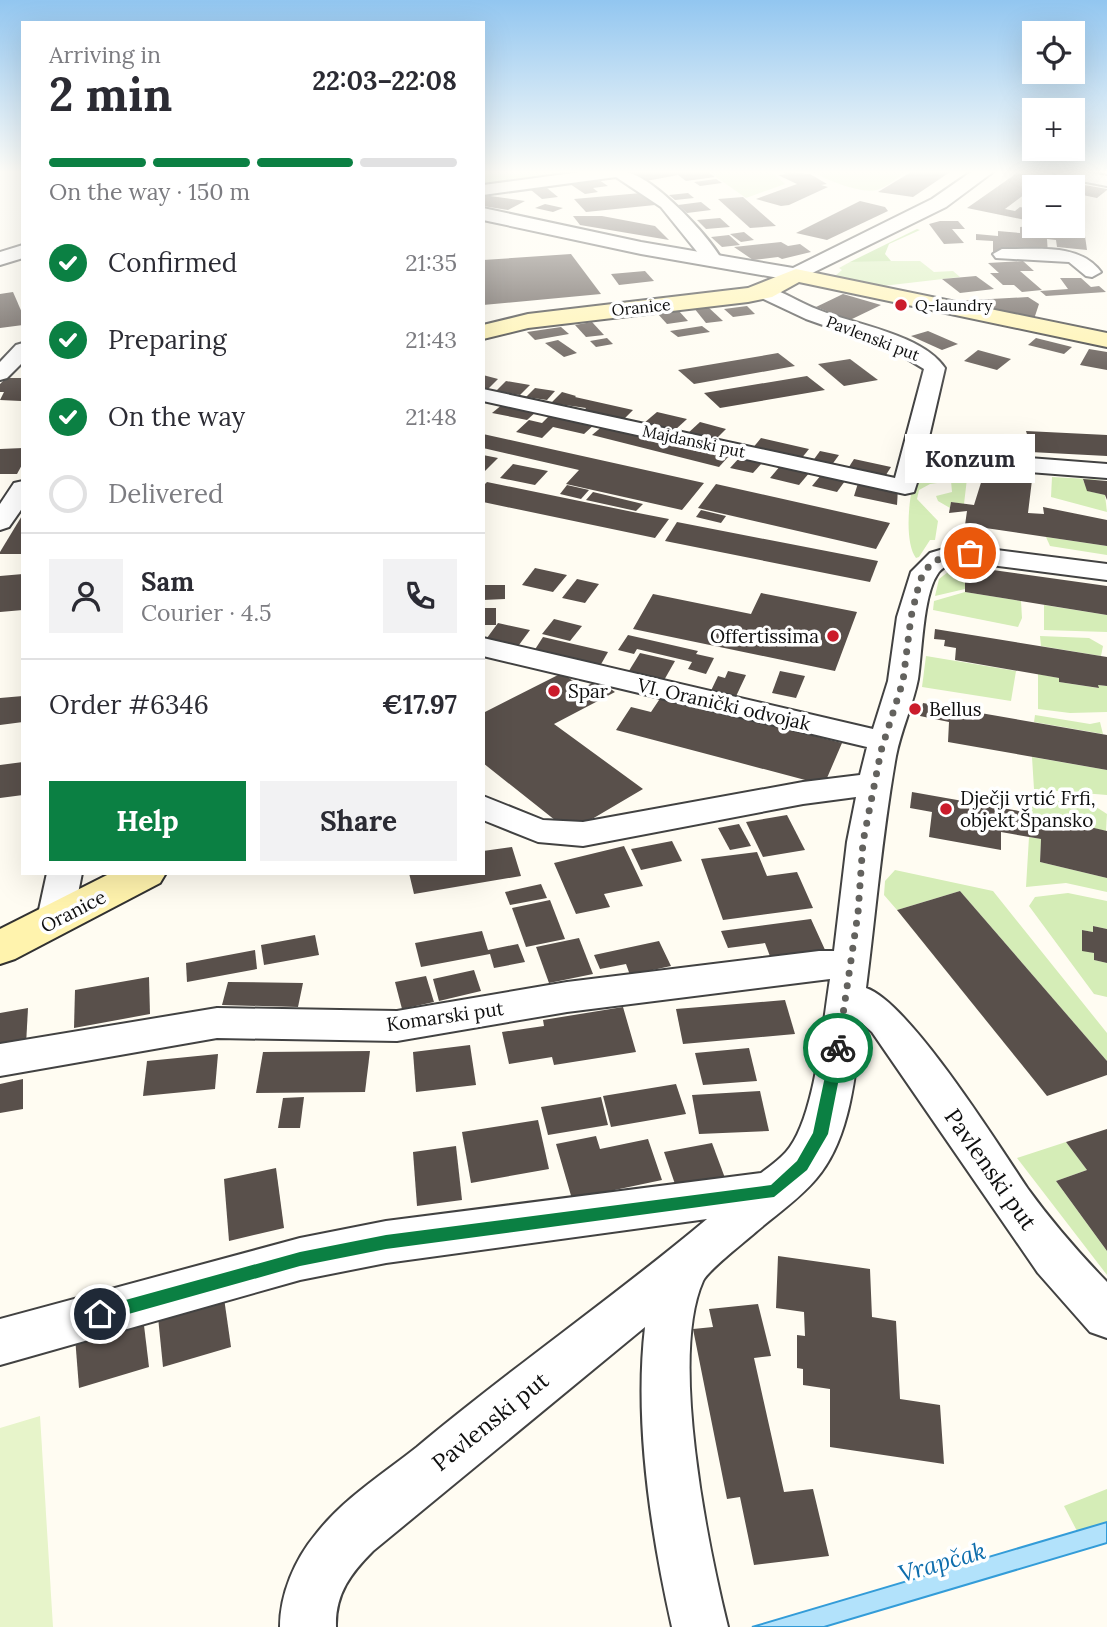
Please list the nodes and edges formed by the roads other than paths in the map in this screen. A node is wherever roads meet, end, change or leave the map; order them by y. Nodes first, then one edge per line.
1 (647, 248) edge
2 (705, 248) edge
3 (850, 248) edge
4 (21, 252) edge
5 (708, 252) junction
6 (1002, 254) dead end
7 (0, 259) edge
8 (796, 275) junction
9 (1102, 275) edge
10 (850, 287) junction
11 (764, 292) junction
12 (485, 331) edge
13 (1107, 340) edge
14 (21, 351) edge
15 (0, 374) edge
16 (485, 395) edge
17 (914, 456) junction
18 (1107, 471) edge
19 (905, 486) joint
20 (21, 491) edge
21 (0, 522) edge
22 (1107, 572) edge
23 (485, 648) edge
24 (884, 741) junction
25 (874, 784) junction
26 (485, 808) edge
27 (65, 875) edge
28 (142, 875) edge
29 (55, 919) junction
30 (0, 948) edge
31 (847, 981) junction
32 (0, 1060) edge
33 (774, 1191) junction
34 (684, 1267) junction
35 (1107, 1316) edge
36 (0, 1342) edge
37 (310, 1609) edge
38 (700, 1627) edge

1 - 5 street
2 - 5 street
3 - 8 street
4 - 7 street
5 - 8 street
6 - 9 street
8 - 10 main road
8 - 11 main road, Oranice
10 - 11 main road
10 - 13 main road
11 - 12 main road, Oranice
11 - 17 street, Pavlenski put
14 - 15 street
16 - 19 street, Majdanski put
17 - 18 street
17 - 19 street, Pavlenski put
20 - 21 street
22 - 24 street, Pavlenski put
23 - 24 street, VI. Oranički odvojak
24 - 25 street, Pavlenski put
25 - 26 street
25 - 31 street, Pavlenski put
27 - 29 street
28 - 29 main road, Oranice
29 - 30 main road, Oranice
31 - 32 street, Komarski put
31 - 33 street, Pavlenski put
31 - 35 street, Pavlenski put
33 - 34 street, Pavlenski put
33 - 36 street
34 - 37 street, Pavlenski put
34 - 38 street

